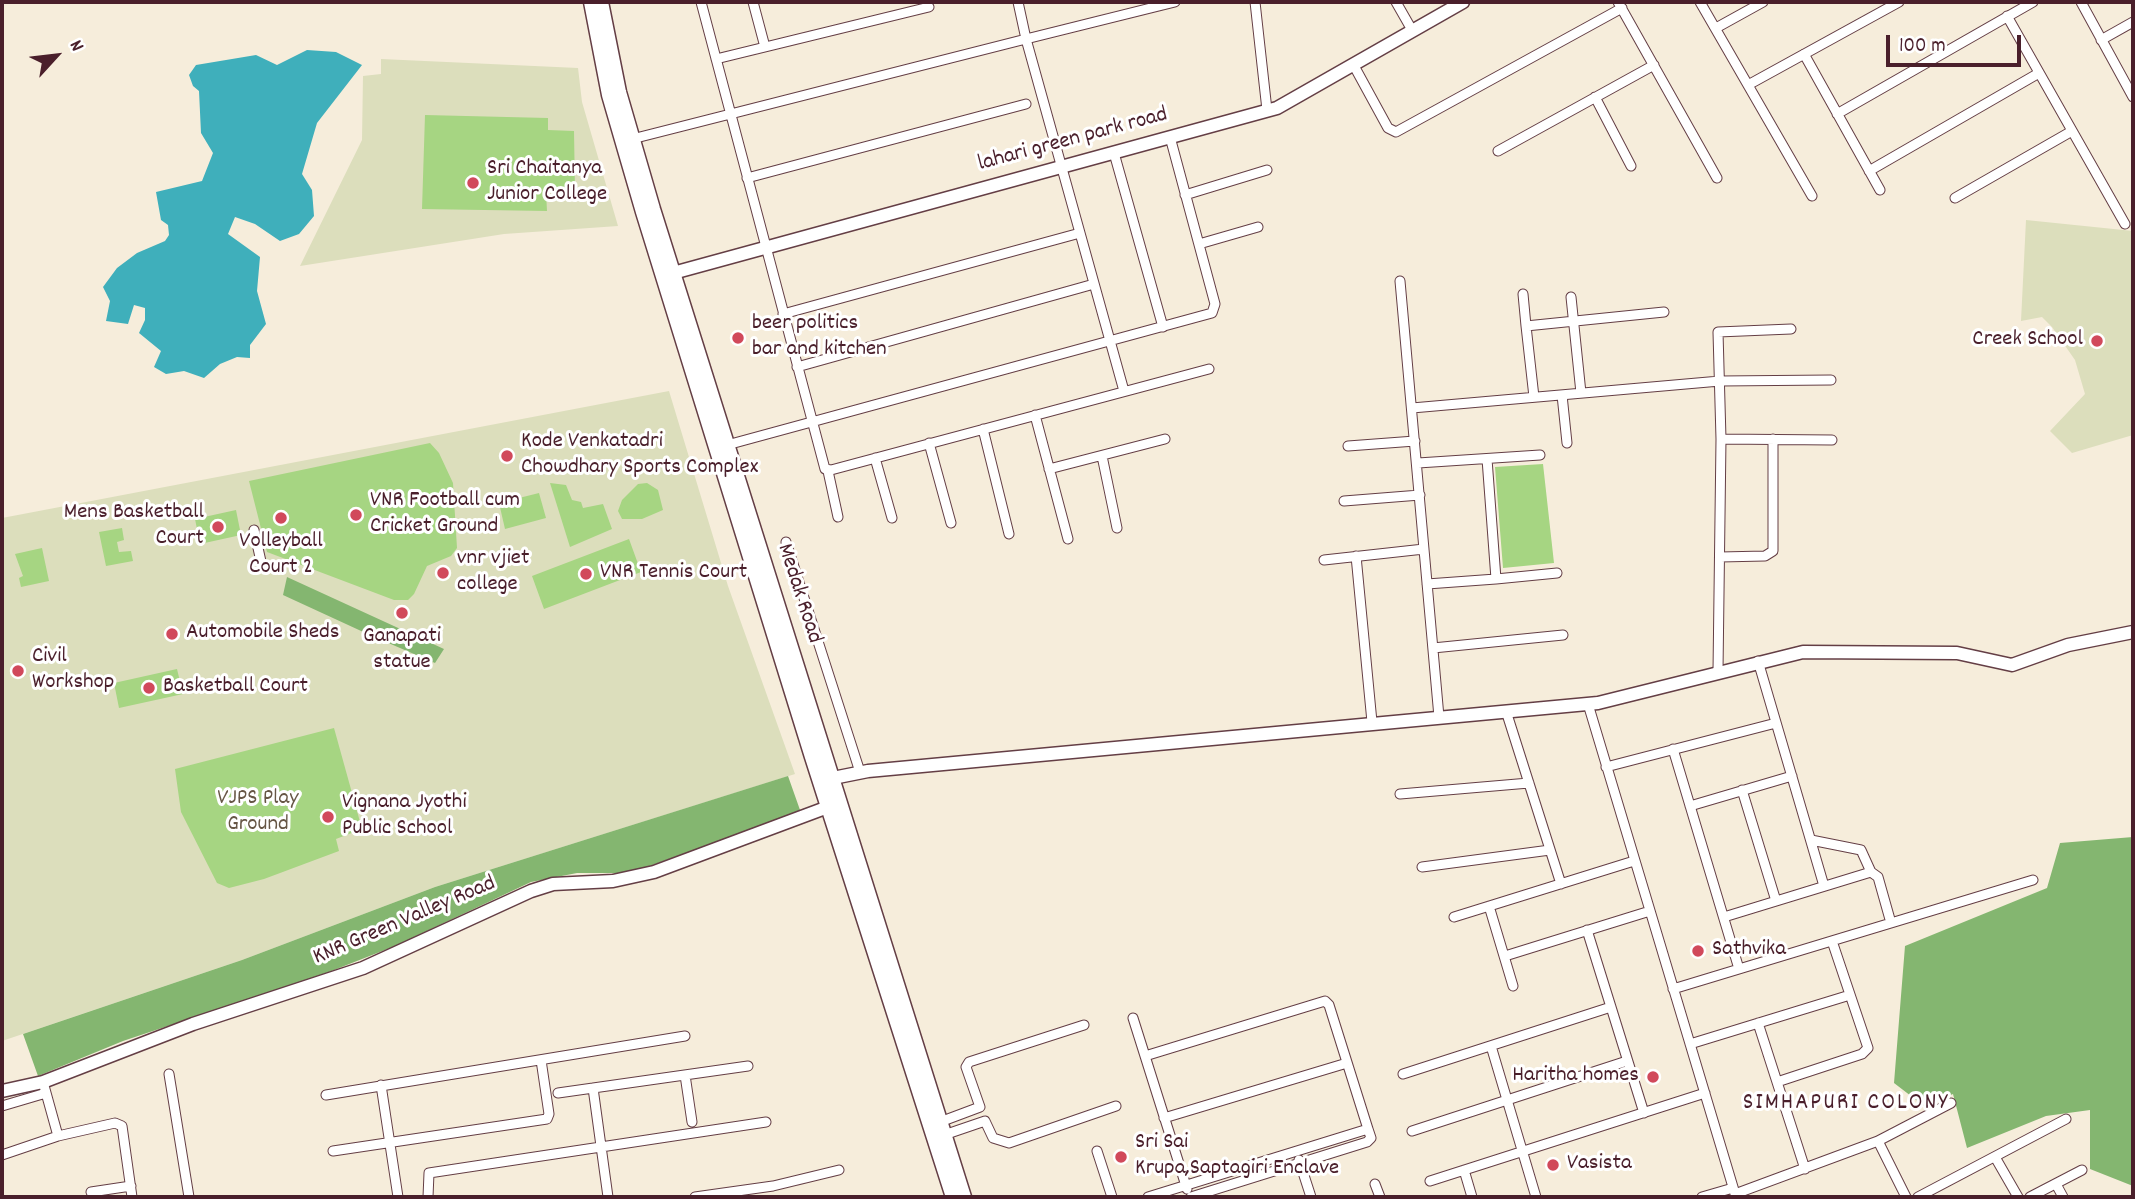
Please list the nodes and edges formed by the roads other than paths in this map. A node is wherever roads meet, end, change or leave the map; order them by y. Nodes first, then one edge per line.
1 (591, 2) edge
2 (601, 2) edge
3 (701, 2) edge
4 (753, 2) edge
5 (1018, 2) edge
6 (1175, 2) edge
7 (1255, 2) edge
8 (1396, 2) edge
9 (1463, 2) edge
10 (1700, 2) edge
11 (1763, 2) edge
12 (1899, 2) edge
13 (2033, 2) edge
14 (2081, 2) edge
15 (1620, 5) edge
16 (929, 7) dead end
17 (2007, 16) junction
18 (2133, 22) edge
19 (1716, 28) junction
20 (1412, 30) junction
21 (1026, 39) junction
22 (2101, 40) junction
23 (765, 47) junction
24 (1804, 54) junction
25 (716, 59) junction
26 (1353, 64) junction
27 (1654, 65) junction
28 (2039, 73) junction
29 (1748, 85) junction
30 (1595, 97) junction
31 (2133, 97) edge
32 (1026, 104) dead end
33 (1267, 110) junction
34 (730, 113) junction
35 (1837, 114) junction
36 (2072, 131) junction
37 (1170, 137) junction
38 (632, 139) junction
39 (1498, 151) dead end
40 (1114, 153) junction
41 (1061, 166) junction
42 (1632, 166) dead end
43 (1267, 170) dead end
44 (1869, 171) junction
45 (747, 178) junction
46 (1717, 178) dead end
47 (1880, 190) dead end
48 (1185, 195) junction
49 (1812, 196) dead end
50 (1955, 198) dead end
51 (2125, 225) dead end
52 (1258, 227) dead end
53 (1080, 233) junction
54 (1199, 244) junction
55 (765, 246) junction
56 (673, 273) junction
57 (1399, 281) dead end
58 (1094, 284) junction
59 (1522, 294) dead end
60 (1571, 297) dead end
61 (1664, 312) dead end
62 (783, 314) junction
63 (1574, 321) junction
64 (1526, 326) junction
65 (1163, 327) junction
66 (1791, 329) dead end
67 (1110, 341) junction
68 (797, 367) junction
69 (1209, 369) dead end
70 (1831, 380) dead end
71 (1720, 381) junction
72 (1124, 391) junction
73 (1581, 393) junction
74 (1562, 395) junction
75 (1534, 397) junction
76 (1412, 408) junction
77 (1035, 415) junction
78 (812, 422) junction
79 (982, 429) junction
80 (1165, 439) dead end
81 (1721, 439) junction
82 (1773, 439) junction
83 (1832, 440) dead end
84 (1415, 441) junction
85 (929, 443) junction
86 (1567, 443) dead end
87 (727, 445) junction
88 (1348, 446) dead end
89 (1540, 455) dead end
90 (1102, 456) junction
91 (876, 458) junction
92 (1487, 459) junction
93 (1418, 463) junction
94 (1049, 470) junction
95 (828, 471) junction
96 (1420, 495) junction
97 (1344, 501) dead end
98 (838, 517) dead end
99 (892, 518) dead end
100 (951, 523) dead end
101 (1117, 528) dead end
102 (254, 530) dead end
103 (1009, 534) dead end
104 (1068, 539) dead end
105 (786, 542) dead end
106 (1424, 549) junction
107 (1356, 556) junction
108 (1720, 557) junction
109 (1324, 560) dead end
110 (262, 566) dead end
111 (1557, 573) dead end
112 (1496, 579) junction
113 (1427, 584) junction
114 (2133, 632) edge
115 (1563, 635) dead end
116 (1433, 648) junction
117 (1758, 661) junction
118 (1718, 671) junction
119 (1588, 704) junction
120 (1506, 711) junction
121 (1440, 717) junction
122 (1372, 722) junction
123 (1776, 723) junction
124 (1674, 749) junction
125 (1606, 767) junction
126 (860, 772) junction
127 (1792, 776) junction
128 (833, 778) junction
129 (1529, 783) junction
130 (1742, 790) junction
131 (1400, 794) dead end
132 (1690, 806) junction
133 (828, 807) junction
134 (1811, 840) junction
135 (1550, 850) junction
136 (1634, 861) junction
137 (1422, 867) dead end
138 (1871, 872) junction
139 (2033, 880) dead end
140 (1561, 884) junction
141 (1824, 886) junction
142 (1776, 901) junction
143 (1489, 906) junction
144 (1650, 911) junction
145 (1454, 917) dead end
146 (1724, 917) junction
147 (1891, 923) junction
148 (1587, 930) junction
149 (1832, 941) junction
150 (1505, 956) junction
151 (1740, 969) junction
152 (888, 974) junction
153 (1513, 986) dead end
154 (1673, 989) junction
155 (1850, 995) junction
156 (1611, 1007) junction
157 (1133, 1018) dead end
158 (1758, 1023) junction
159 (1084, 1025) dead end
160 (685, 1037) dead end
161 (1690, 1044) junction
162 (1491, 1046) junction
163 (1145, 1056) junction
164 (541, 1060) junction
165 (1628, 1061) junction
166 (1347, 1063) junction
167 (748, 1066) dead end
168 (169, 1074) dead end
169 (1403, 1074) dead end
170 (685, 1075) junction
171 (1777, 1082) junction
172 (381, 1085) junction
173 (44, 1087) junction
174 (593, 1088) junction
175 (2, 1091) edge
176 (558, 1093) dead end
177 (1704, 1093) junction
178 (326, 1095) dead end
179 (1507, 1098) junction
180 (1951, 1103) dead end
181 (2, 1106) edge
182 (1116, 1106) dead end
183 (980, 1107) junction
184 (1644, 1113) junction
185 (1164, 1118) junction
186 (2066, 1119) dead end
187 (985, 1121) junction
188 (692, 1122) dead end
189 (766, 1122) dead end
190 (942, 1129) junction
191 (1368, 1129) junction
192 (1412, 1130) dead end
193 (58, 1136) junction
194 (1878, 1141) junction
195 (389, 1143) junction
196 (601, 1146) junction
197 (333, 1151) dead end
198 (1097, 1151) dead end
199 (1296, 1151) junction
200 (1522, 1151) junction
201 (2, 1154) edge
202 (1995, 1157) junction
203 (1300, 1163) junction
204 (1805, 1169) junction
205 (839, 1170) dead end
206 (1464, 1170) junction
207 (2082, 1170) dead end
208 (1430, 1181) dead end
209 (1376, 1184) dead end
210 (2056, 1184) junction
211 (131, 1186) junction
212 (1186, 1186) junction
213 (91, 1192) dead end
214 (1735, 1193) edge
215 (132, 1197) edge
216 (189, 1197) edge
217 (398, 1197) edge
218 (428, 1197) edge
219 (608, 1197) edge
220 (695, 1197) edge
221 (953, 1197) edge
222 (964, 1197) edge
223 (1112, 1197) edge
224 (1148, 1197) edge
225 (1190, 1197) edge
226 (1311, 1197) edge
227 (1380, 1197) edge
228 (1472, 1197) edge
229 (1536, 1197) edge
230 (1702, 1197) edge
231 (1906, 1197) edge
232 (1918, 1197) edge
233 (2018, 1197) edge
234 (2030, 1197) edge
235 (2063, 1197) edge

1 - 133 main road, Medak Road
2 - 38 main road, Medak Road
3 - 25 street
4 - 23 street
5 - 21 street
6 - 21 street
7 - 33 street
8 - 20 street
9 - 20 street, lahari green park road
10 - 19 street
11 - 19 street
12 - 24 street
13 - 17 street
14 - 22 street
15 - 26 street
15 - 27 street
16 - 23 street
17 - 28 street
17 - 35 street
18 - 22 street
19 - 29 street
20 - 26 street, lahari green park road
21 - 34 street
21 - 41 street
22 - 31 street
23 - 25 street
24 - 29 street
24 - 35 street
25 - 34 street
26 - 33 street, lahari green park road
27 - 30 street
27 - 46 street
28 - 36 street
28 - 44 street
29 - 49 street
30 - 39 street
30 - 42 street
32 - 45 street
33 - 37 street, lahari green park road
34 - 38 street
34 - 45 street
35 - 44 street
36 - 50 street
36 - 51 street
37 - 40 street, lahari green park road
37 - 48 street
38 - 56 main road, Medak Road
40 - 41 street, lahari green park road
40 - 65 street
41 - 53 street
41 - 55 street, lahari green park road
43 - 48 street
44 - 47 street
45 - 55 street
48 - 54 street
52 - 54 street
53 - 58 street
53 - 62 street
54 - 65 street
55 - 56 street, lahari green park road
55 - 62 street
56 - 87 main road, Medak Road
57 - 76 street
58 - 67 street
58 - 68 street
59 - 64 street
60 - 63 street
61 - 63 street
62 - 68 street
63 - 64 street
63 - 73 street
64 - 75 street
65 - 67 street
66 - 71 street
67 - 72 street
67 - 78 street
68 - 78 street
69 - 72 street
70 - 71 street
71 - 73 street
71 - 81 street
72 - 77 street
73 - 74 street
74 - 75 street
74 - 86 street
75 - 76 street
76 - 84 street
77 - 79 street
77 - 94 street
78 - 87 street
78 - 95 street
79 - 85 street
79 - 103 street
80 - 90 street
81 - 82 street
81 - 108 street
82 - 83 street
82 - 108 street
84 - 88 street
84 - 93 street
85 - 91 street
85 - 100 street
87 - 128 main road, Medak Road
89 - 92 street
90 - 94 street
90 - 101 street
91 - 95 street
91 - 99 street
92 - 93 street
92 - 112 street
93 - 96 street
94 - 104 street
95 - 98 street
96 - 97 street
96 - 106 street
102 - 110 street
105 - 126 street
106 - 107 street
106 - 113 street
107 - 109 street
107 - 122 street
108 - 118 street
111 - 112 street
112 - 113 street
113 - 116 street
114 - 117 street
115 - 116 street
116 - 121 street
117 - 118 street
117 - 123 street
118 - 119 street
119 - 120 street
119 - 125 street
120 - 121 street
120 - 129 street
121 - 122 street
122 - 126 street
123 - 124 street
123 - 127 street
124 - 125 street
124 - 132 street
125 - 136 street
126 - 128 street
127 - 130 street
127 - 134 street
128 - 152 main road, Medak Road
129 - 131 street
129 - 135 street
130 - 132 street
130 - 142 street
132 - 146 street
133 - 152 main road, Medak Road
133 - 173 street, KNR Green Valley Road
134 - 138 street
134 - 141 street
135 - 137 street
135 - 140 street
136 - 140 street
136 - 144 street
138 - 141 street
138 - 147 street
139 - 147 street
140 - 143 street
141 - 142 street
142 - 146 street
143 - 145 street
143 - 150 street
144 - 148 street
144 - 154 street
146 - 151 street
147 - 149 street
148 - 150 street
148 - 156 street
149 - 151 street
149 - 155 street
150 - 153 street
151 - 154 street
152 - 190 main road, Medak Road
152 - 221 main road, Medak Road
154 - 161 street
155 - 158 street
155 - 171 street
156 - 162 street
156 - 165 street
157 - 163 street
158 - 161 street
158 - 171 street
159 - 183 street
160 - 164 street
161 - 177 street
162 - 169 street
162 - 179 street
163 - 166 street
163 - 185 street
164 - 172 street
164 - 195 street
165 - 179 street
165 - 184 street
166 - 185 street
166 - 191 street
167 - 170 street
168 - 216 street
170 - 174 street
170 - 188 street
171 - 204 street
172 - 178 street
172 - 195 street
173 - 175 street, KNR Green Valley Road
173 - 181 street
173 - 193 street
174 - 176 street
174 - 196 street
177 - 184 street
177 - 214 street
179 - 192 street
179 - 200 street
180 - 194 street
182 - 187 street
183 - 187 street
183 - 190 street
184 - 200 street
185 - 212 street
186 - 202 street
187 - 190 street
189 - 196 street
190 - 222 main road, Medak Road
191 - 199 street
191 - 203 street
193 - 201 street
193 - 211 street
194 - 204 street
194 - 231 street
195 - 197 street
195 - 217 street
196 - 218 street
196 - 219 street
198 - 223 street
199 - 203 street
199 - 212 street
200 - 206 street
200 - 229 street
202 - 232 street
202 - 233 street
203 - 225 street
203 - 226 street
204 - 214 street
205 - 220 street
206 - 208 street
206 - 228 street
207 - 210 street
209 - 227 street
210 - 234 street
210 - 235 street
211 - 213 street
211 - 215 street
212 - 224 street
212 - 225 street
214 - 230 street

